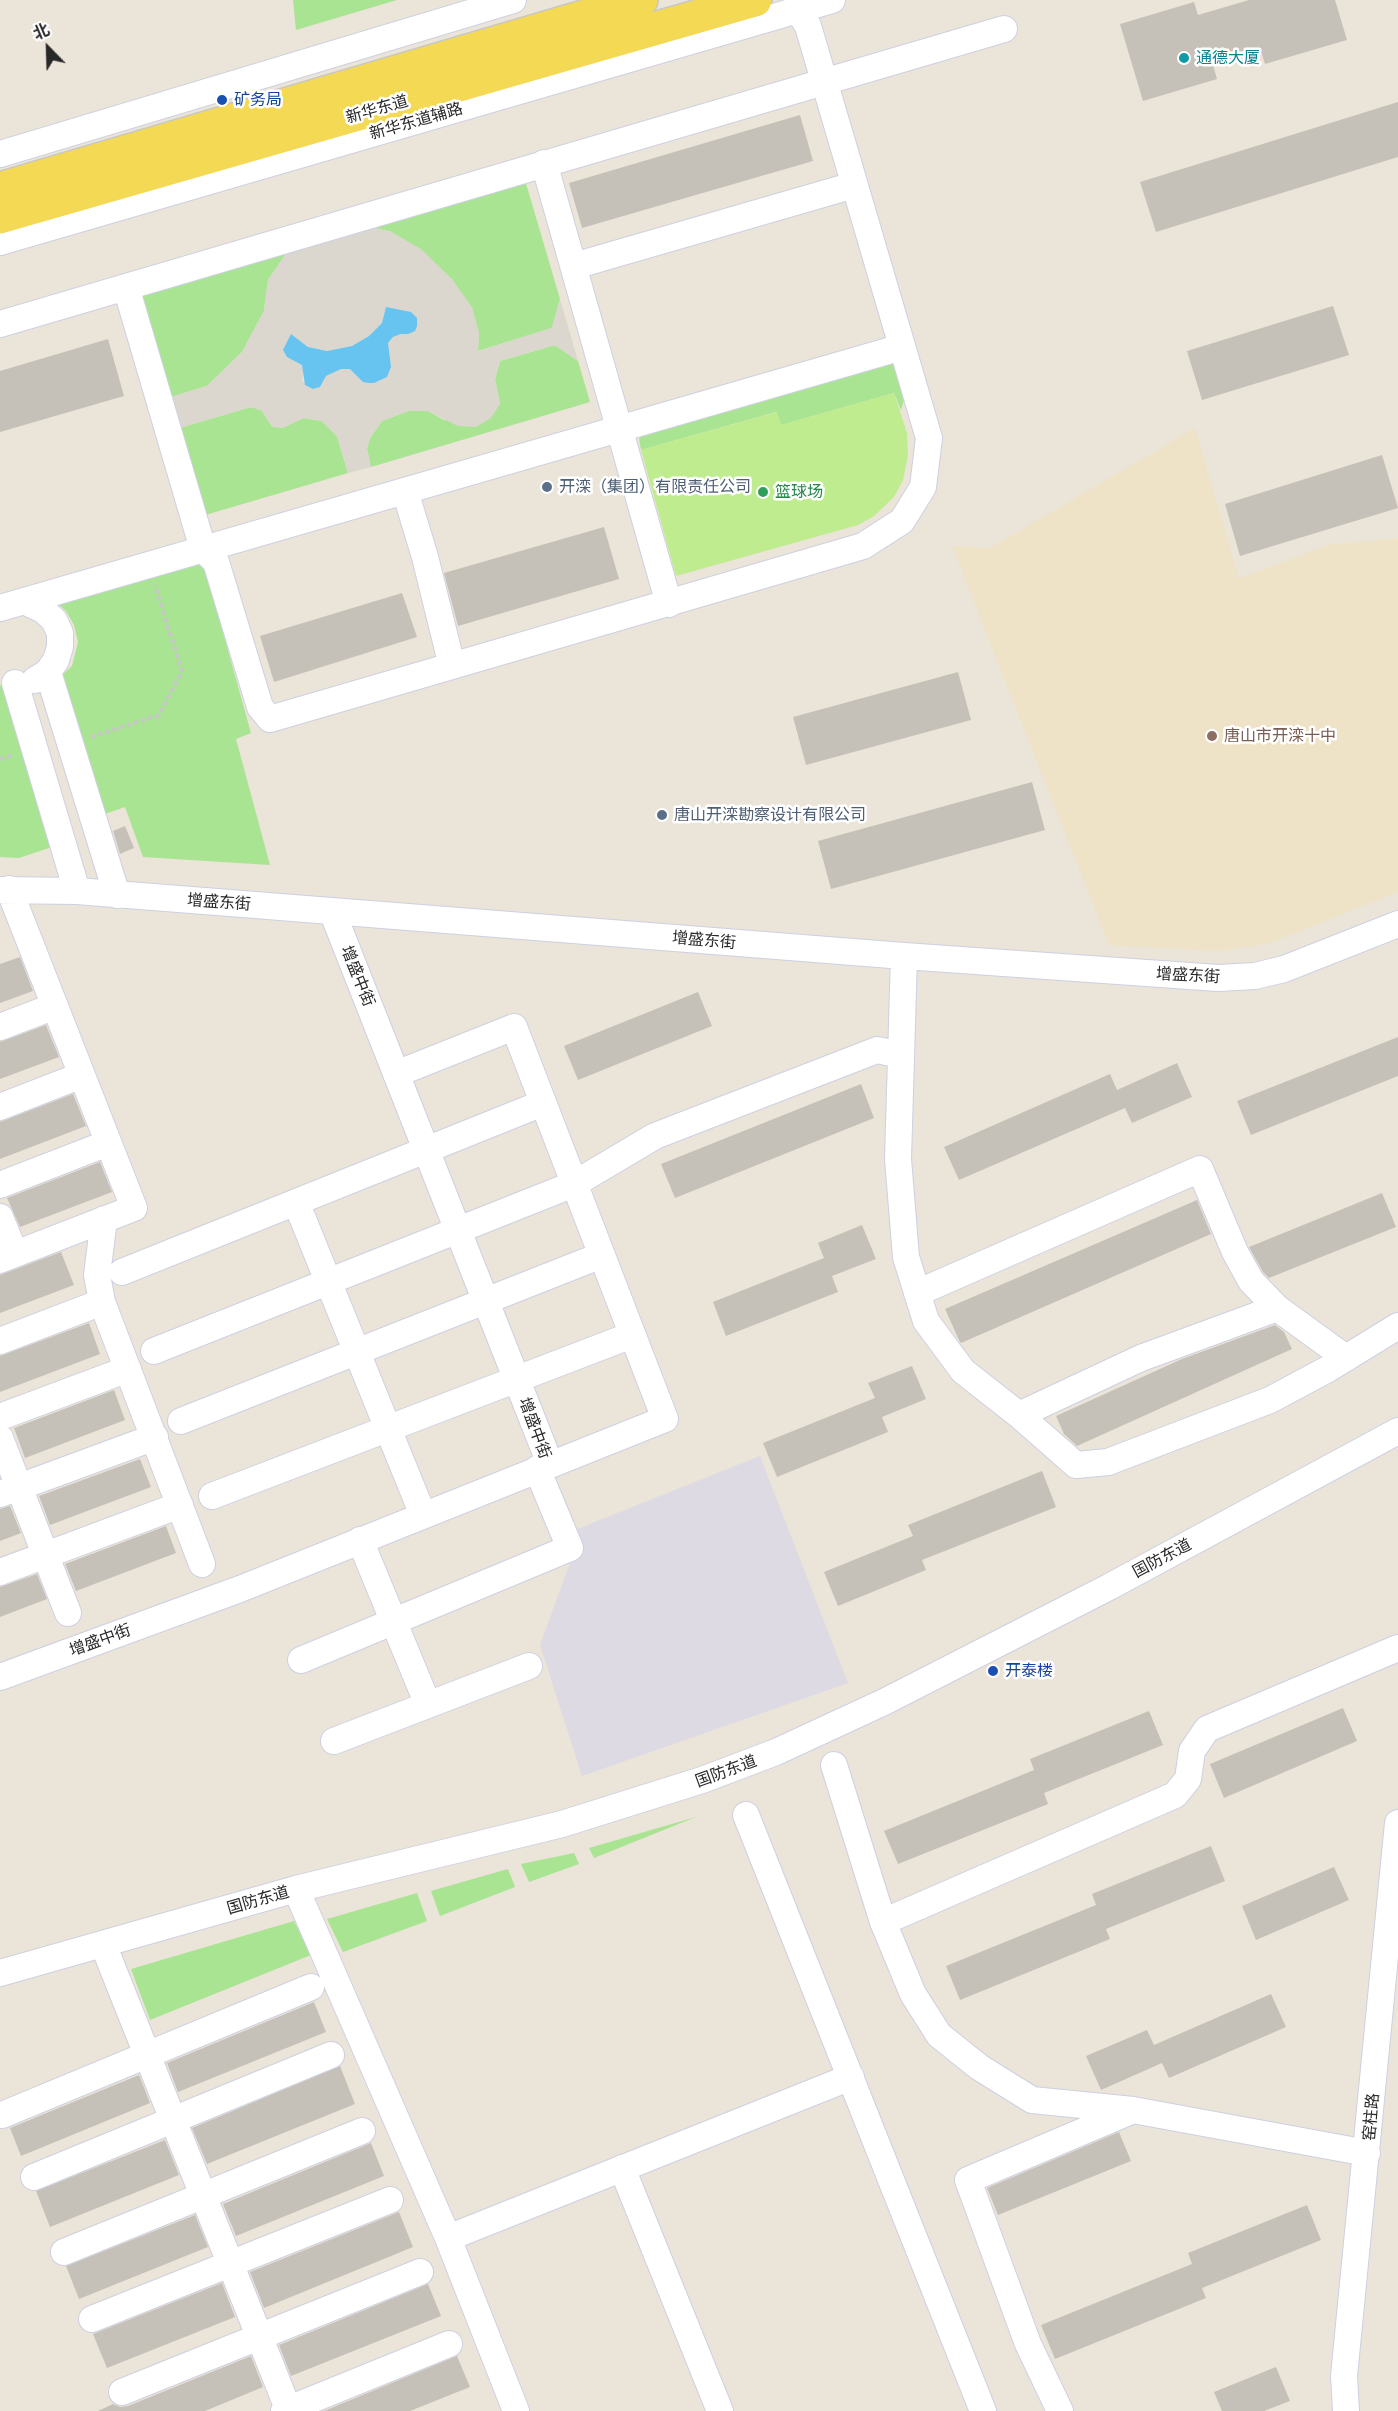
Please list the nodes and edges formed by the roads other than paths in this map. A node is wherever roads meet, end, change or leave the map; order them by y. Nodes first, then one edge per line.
1 (513, 0) edge
2 (641, 0) edge
3 (755, 0) edge
4 (832, 0) edge
5 (798, 10) junction
6 (1004, 29) dead end
7 (824, 82) junction
8 (0, 154) edge
9 (544, 163) junction
10 (854, 185) junction
11 (0, 189) edge
12 (0, 217) edge
13 (0, 242) edge
14 (574, 266) junction
15 (126, 287) junction
16 (0, 324) edge
17 (902, 347) junction
18 (619, 429) junction
19 (405, 491) junction
20 (202, 549) junction
21 (669, 604) junction
22 (12, 605) edge
23 (452, 666) junction
24 (48, 672) junction
25 (7, 681) edge
26 (4, 890) edge
27 (77, 891) junction
28 (117, 895) junction
29 (332, 911) junction
30 (1398, 924) edge
31 (904, 956) junction
32 (55, 1006) junction
33 (0, 1027) edge
34 (901, 1054) junction
35 (396, 1074) junction
36 (82, 1076) junction
37 (543, 1103) junction
38 (0, 1107) edge
39 (108, 1143) junction
40 (427, 1150) junction
41 (574, 1184) junction
42 (0, 1185) edge
43 (296, 1203) junction
44 (0, 1217) edge
45 (104, 1219) junction
46 (458, 1230) junction
47 (602, 1255) junction
48 (7, 1257) edge
49 (122, 1272) dead end
50 (328, 1281) junction
51 (917, 1293) junction
52 (486, 1301) junction
53 (102, 1302) junction
54 (1277, 1308) junction
55 (1398, 1326) edge
56 (632, 1335) junction
57 (0, 1341) edge
58 (154, 1351) dead end
59 (357, 1352) junction
60 (1346, 1358) junction
61 (128, 1369) junction
62 (517, 1379) junction
63 (1019, 1415) junction
64 (0, 1418) edge
65 (182, 1421) dead end
66 (388, 1428) junction
67 (1398, 1431) edge
68 (154, 1437) junction
69 (0, 1438) edge
70 (544, 1467) junction
71 (10, 1491) edge
72 (212, 1496) dead end
73 (180, 1505) junction
74 (423, 1515) junction
75 (360, 1540) junction
76 (46, 1555) junction
77 (202, 1564) dead end
78 (0, 1572) edge
79 (69, 1613) dead end
80 (393, 1621) junction
81 (1398, 1648) edge
82 (301, 1660) dead end
83 (529, 1666) dead end
84 (0, 1677) edge
85 (428, 1705) junction
86 (334, 1741) dead end
87 (834, 1765) dead end
88 (746, 1815) dead end
89 (1398, 1825) edge
90 (296, 1889) junction
91 (883, 1922) junction
92 (103, 1944) junction
93 (0, 1973) edge
94 (311, 1987) dead end
95 (331, 2055) dead end
96 (147, 2056) junction
97 (850, 2077) junction
98 (1132, 2110) junction
99 (2, 2115) dead end
100 (173, 2120) junction
101 (362, 2131) dead end
102 (1367, 2153) junction
103 (622, 2168) junction
104 (34, 2178) dead end
105 (203, 2195) junction
106 (390, 2200) dead end
107 (448, 2238) junction
108 (64, 2252) dead end
109 (230, 2264) junction
110 (420, 2272) dead end
111 (92, 2319) dead end
112 (260, 2337) junction
113 (449, 2344) dead end
114 (122, 2392) dead end
115 (287, 2410) edge
116 (516, 2411) edge
117 (720, 2411) edge
118 (983, 2411) edge
119 (1060, 2411) edge
120 (1346, 2411) edge

1 - 8 street
2 - 11 main road, 新华东道
3 - 12 main road, 新华东道
4 - 5 street, 新华东道辅路
5 - 7 street
5 - 13 street, 新华东道辅路
6 - 7 street
7 - 9 street
7 - 10 street
9 - 14 street
9 - 15 street
10 - 14 street
10 - 17 street
14 - 18 street
15 - 16 street
15 - 20 street
17 - 18 street
17 - 21 street
18 - 19 street
18 - 21 street
19 - 20 street
19 - 23 street
20 - 22 street
20 - 23 street
21 - 23 street
22 - 24 street
24 - 25 street
24 - 28 street
25 - 27 street
26 - 27 street, 增盛东街
26 - 32 street
27 - 28 street, 增盛东街
28 - 29 street, 增盛东街
29 - 31 street, 增盛东街
29 - 35 street, 增盛中街
30 - 31 street, 增盛东街
31 - 34 street
32 - 33 street
32 - 36 street
34 - 41 street
34 - 51 street
35 - 37 street
35 - 40 street, 增盛中街
36 - 38 street
36 - 39 street
37 - 40 street
37 - 41 street
39 - 42 street
39 - 45 street
40 - 43 street
40 - 46 street, 增盛中街
41 - 46 street
41 - 47 street
43 - 49 street
43 - 50 street
44 - 48 street
45 - 48 street
45 - 53 street
46 - 50 street
46 - 52 street, 增盛中街
47 - 52 street
47 - 56 street
50 - 58 street
50 - 59 street
51 - 54 street
51 - 63 street
52 - 59 street
52 - 62 street, 增盛中街
53 - 57 street
53 - 61 street
54 - 60 street
54 - 63 street
55 - 60 street
56 - 62 street
56 - 70 street
59 - 65 street
59 - 66 street
60 - 63 street
61 - 64 street
61 - 68 street
62 - 66 street
62 - 70 street, 增盛中街
66 - 72 street
66 - 74 street
67 - 90 street, 国防东道
68 - 71 street
68 - 73 street
69 - 71 street
70 - 74 street, 增盛中街
70 - 80 street
71 - 76 street
73 - 76 street
73 - 77 street
74 - 75 street, 增盛中街
75 - 80 street
75 - 84 street, 增盛中街
76 - 78 street
76 - 79 street
80 - 82 street
80 - 85 street
81 - 91 street
83 - 85 street
85 - 86 street
87 - 91 street
88 - 97 street
89 - 102 street, 窑柱路
90 - 92 street, 国防东道
90 - 107 street
91 - 98 street
92 - 93 street, 国防东道
92 - 96 street
94 - 96 street
95 - 100 street
96 - 99 street
96 - 100 street
97 - 103 street
97 - 118 street
98 - 102 street
98 - 119 street
100 - 104 street
100 - 105 street
101 - 105 street
102 - 120 street, 窑柱路
103 - 107 street
103 - 117 street
105 - 108 street
105 - 109 street
106 - 109 street
107 - 116 street
109 - 111 street
109 - 112 street
110 - 112 street
112 - 114 street
112 - 115 street
113 - 115 street

